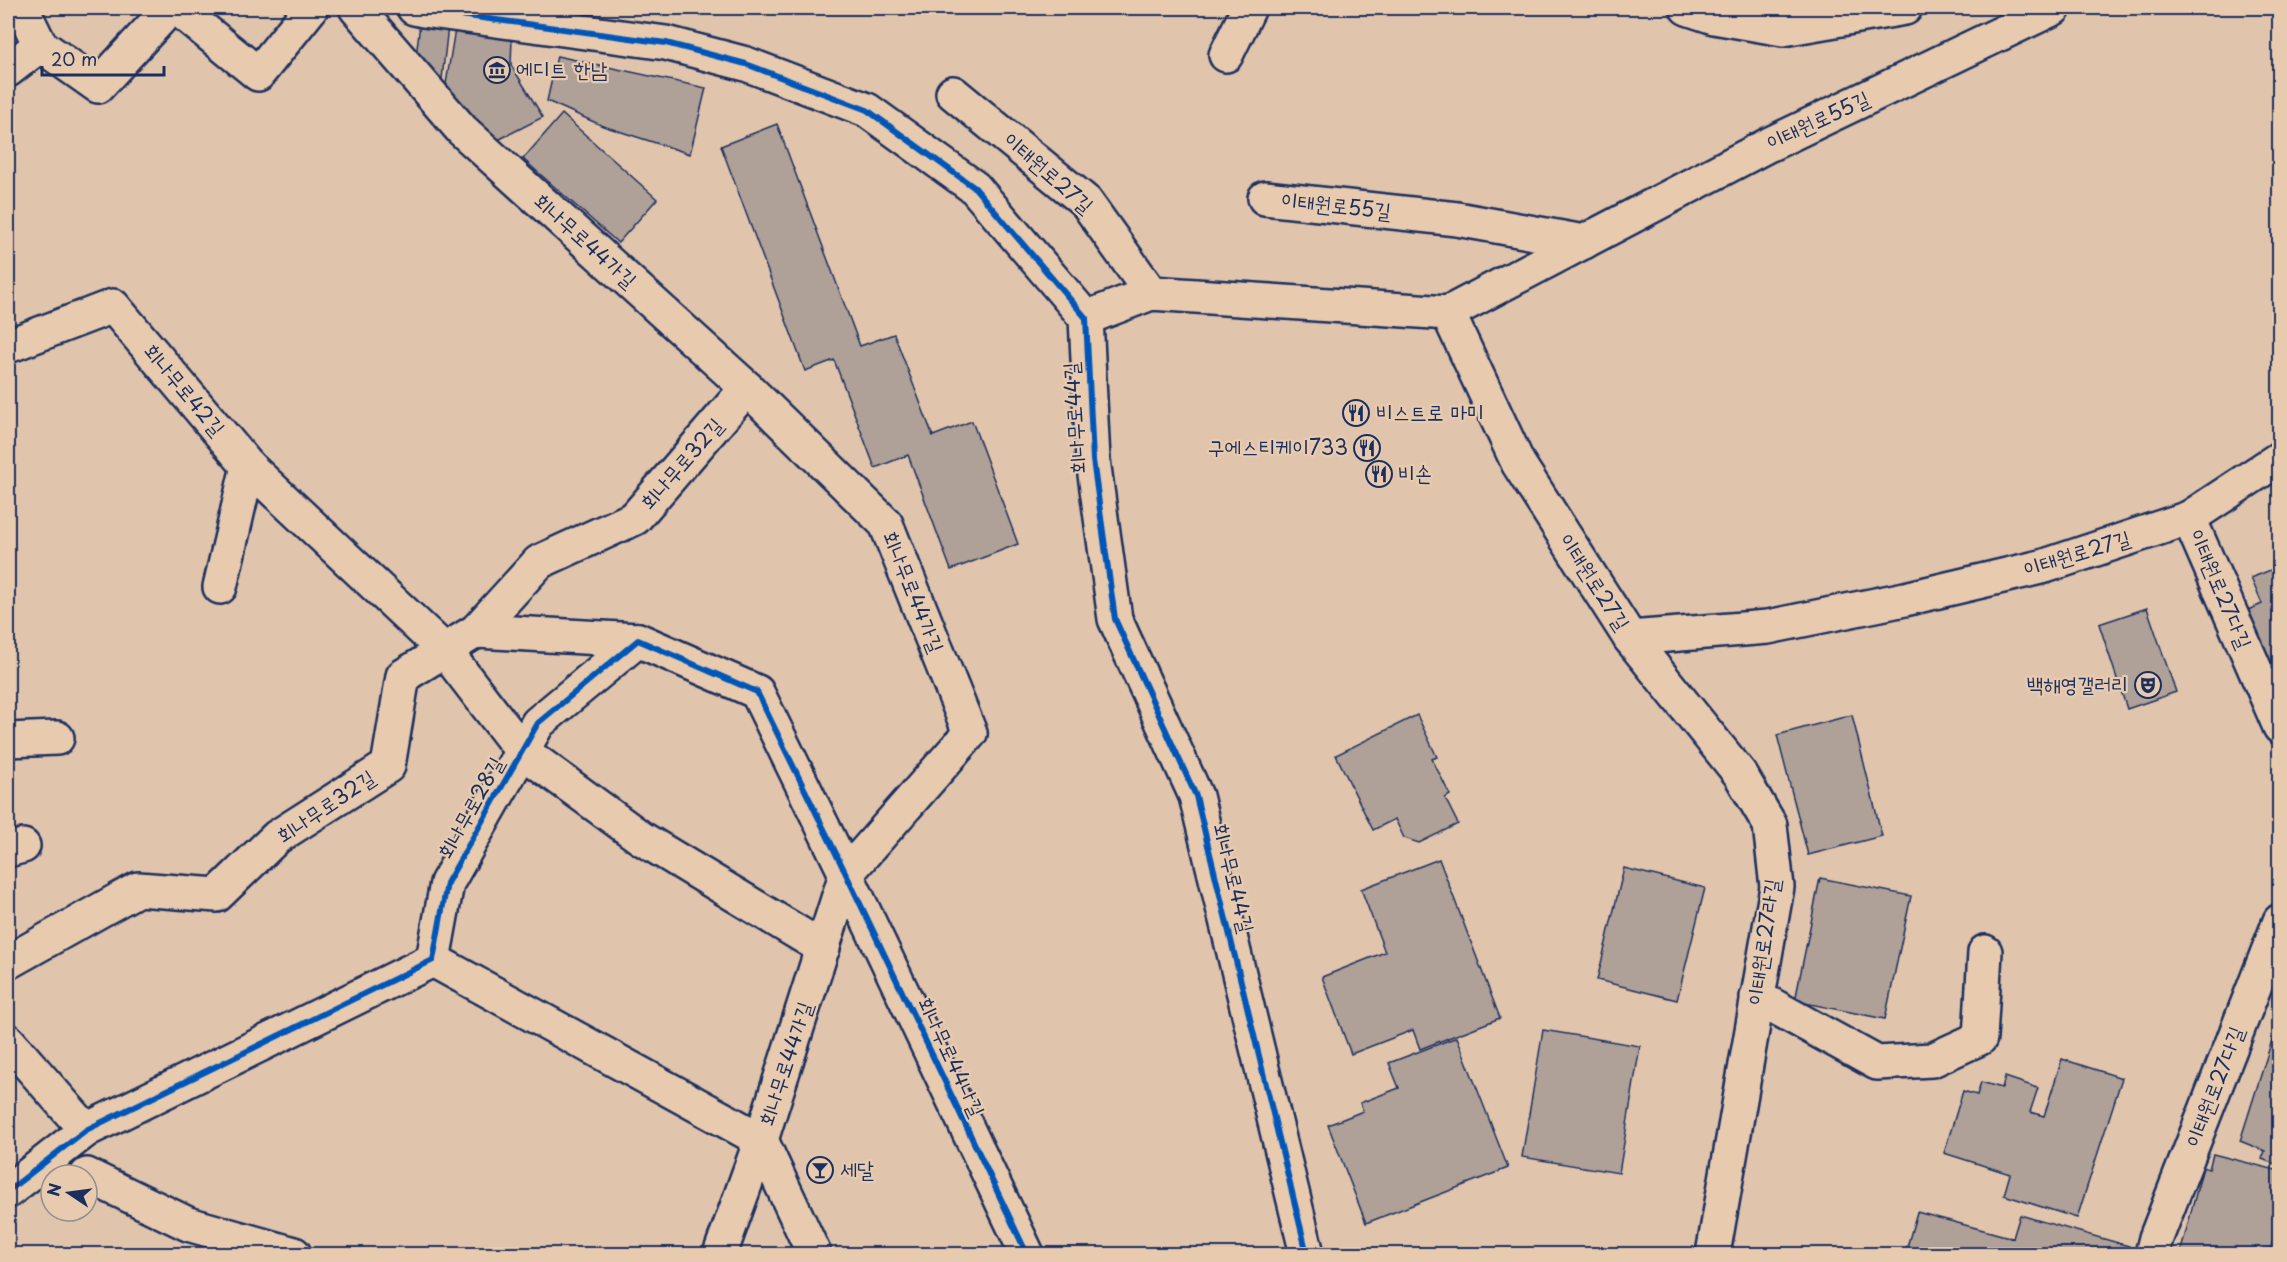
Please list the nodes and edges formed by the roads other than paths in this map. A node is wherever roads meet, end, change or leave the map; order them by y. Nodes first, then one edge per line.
1 (22, 8) edge
2 (170, 8) edge
3 (177, 8) edge
4 (310, 8) edge
5 (356, 8) edge
6 (414, 8) edge
7 (1249, 8) edge
8 (1687, 8) edge
9 (1905, 8) edge
10 (2054, 8) edge
11 (40, 45) junction
12 (1226, 54) dead end
13 (8, 70) edge
14 (954, 93) dead end
15 (1265, 198) dead end
16 (1584, 242) junction
17 (1151, 293) junction
18 (1448, 314) junction
19 (1086, 318) junction
20 (8, 346) edge
21 (747, 388) junction
22 (2280, 458) edge
23 (248, 465) junction
24 (2189, 518) junction
25 (220, 586) dead end
26 (476, 631) junction
27 (1630, 638) junction
28 (638, 640) junction
29 (445, 651) junction
30 (2280, 727) edge
31 (57, 738) dead end
32 (8, 740) edge
33 (522, 752) junction
34 (846, 874) junction
35 (2280, 921) edge
36 (823, 948) junction
37 (1985, 952) dead end
38 (432, 960) junction
39 (8, 962) edge
40 (1758, 997) junction
41 (8, 1041) edge
42 (86, 1130) junction
43 (761, 1140) junction
44 (50, 1157) junction
45 (62, 1163) edge
46 (99, 1181) edge
47 (8, 1191) edge
48 (294, 1254) edge
49 (720, 1254) edge
50 (814, 1254) edge
51 (1027, 1254) edge
52 (1307, 1254) edge
53 (1713, 1254) edge
54 (2152, 1254) edge

1 - 11 street
2 - 11 street
3 - 4 street
5 - 21 street, 회나무로44가길
6 - 19 street
7 - 12 street
8 - 9 street
10 - 16 street, 이태원로55길
11 - 13 street
14 - 17 street, 이태원로27길
15 - 16 street, 이태원로55길
16 - 18 street, 이태원로55길
17 - 18 street
17 - 19 street
18 - 27 street, 이태원로27길
19 - 52 street, 회나무로44길
20 - 23 street, 회나무로42길
21 - 26 street, 회나무로32길
21 - 34 street, 회나무로44가길
22 - 24 street, 이태원로27길
23 - 25 street
23 - 29 street
24 - 27 street, 이태원로27길
24 - 30 street, 이태원로27다길
26 - 28 street
26 - 29 street, 회나무로32길
27 - 40 street, 이태원로27라길
28 - 33 street, 회나무로28길
28 - 34 street
29 - 33 street
29 - 39 street, 회나무로32길
31 - 32 street
33 - 36 street
33 - 38 street, 회나무로28길
34 - 36 street, 회나무로44가길
34 - 51 street, 회나무로44나길
35 - 54 street, 이태원로27다길
36 - 43 street, 회나무로44가길
37 - 40 street
38 - 42 street
38 - 43 street
40 - 53 street, 이태원로27라길
41 - 42 street
42 - 44 street
43 - 49 street, 회나무로44가길
43 - 50 street
44 - 45 street
44 - 47 street
46 - 48 street

